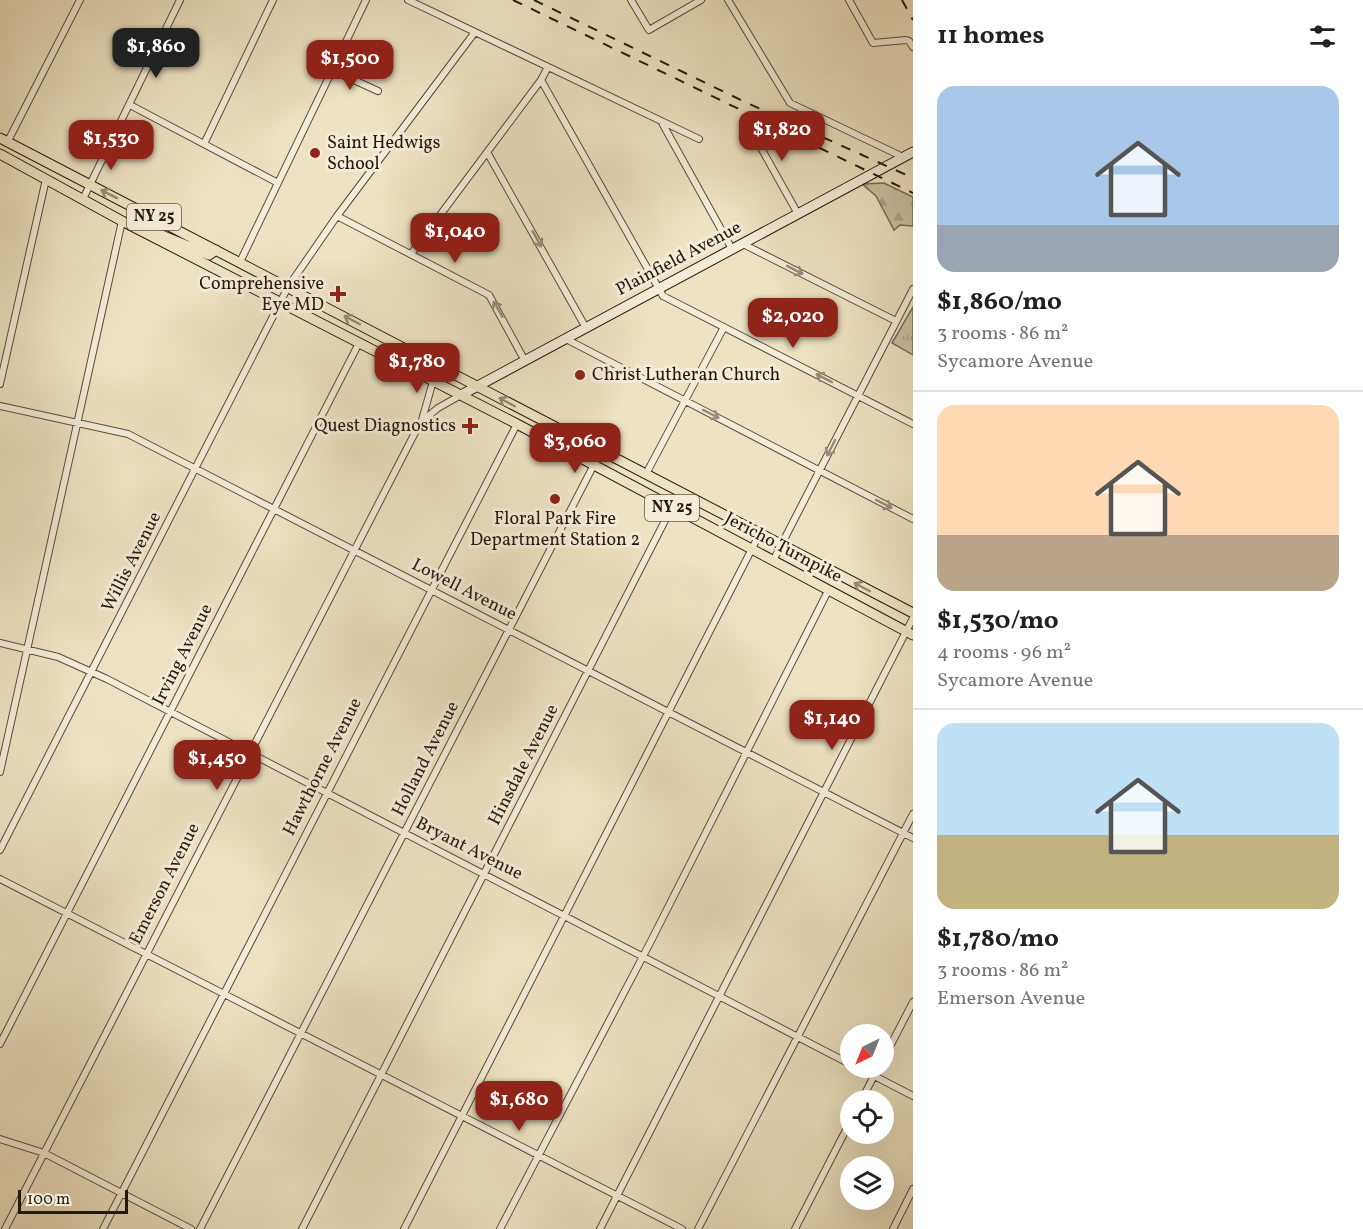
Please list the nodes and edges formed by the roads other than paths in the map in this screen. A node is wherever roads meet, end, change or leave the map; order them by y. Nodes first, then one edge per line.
1 (80, 0) edge
2 (180, 0) edge
3 (273, 0) edge
4 (366, 0) edge
5 (408, 0) edge
6 (630, 0) edge
7 (700, 0) edge
8 (728, 0) edge
9 (849, 0) edge
10 (475, 32) junction
11 (913, 47) edge
12 (548, 67) junction
13 (332, 70) junction
14 (541, 80) junction
15 (378, 91) dead end
16 (130, 105) junction
17 (660, 120) junction
18 (746, 122) dead end
19 (699, 139) dead end
20 (4, 140) edge
21 (204, 144) junction
22 (487, 152) junction
23 (913, 152) edge
24 (0, 154) edge
25 (903, 157) junction
26 (46, 179) junction
27 (278, 183) junction
28 (91, 184) junction
29 (83, 200) junction
30 (798, 214) junction
31 (337, 216) junction
32 (122, 220) junction
33 (133, 226) junction
34 (743, 244) junction
35 (732, 249) junction
36 (216, 250) junction
37 (411, 254) junction
38 (240, 262) junction
39 (288, 287) junction
40 (659, 289) junction
41 (913, 289) edge
42 (281, 303) junction
43 (896, 321) junction
44 (724, 327) junction
45 (586, 328) junction
46 (566, 339) junction
47 (359, 343) junction
48 (525, 361) junction
49 (433, 381) junction
50 (0, 384) edge
51 (478, 386) junction
52 (461, 395) junction
53 (858, 396) junction
54 (685, 401) junction
55 (0, 405) edge
56 (422, 420) junction
57 (78, 422) junction
58 (517, 424) junction
59 (913, 424) edge
60 (601, 451) junction
61 (593, 466) junction
62 (196, 469) junction
63 (819, 470) junction
64 (646, 474) junction
65 (672, 507) junction
66 (275, 510) junction
67 (913, 519) edge
68 (760, 533) junction
69 (781, 544) junction
70 (752, 549) junction
71 (354, 550) junction
72 (773, 561) junction
73 (431, 590) junction
74 (828, 591) junction
75 (913, 613) edge
76 (913, 618) edge
77 (509, 630) junction
78 (910, 633) edge
79 (0, 643) edge
80 (27, 650) junction
81 (589, 671) junction
82 (92, 672) junction
83 (171, 712) junction
84 (669, 713) junction
85 (747, 752) junction
86 (250, 753) junction
87 (0, 772) edge
88 (327, 792) junction
89 (824, 793) junction
90 (913, 814) edge
91 (405, 832) junction
92 (903, 832) junction
93 (913, 838) edge
94 (0, 850) edge
95 (485, 873) junction
96 (0, 879) edge
97 (68, 912) junction
98 (565, 915) junction
99 (147, 953) junction
100 (643, 955) junction
101 (224, 993) junction
102 (720, 995) junction
103 (913, 1002) edge
104 (301, 1033) junction
105 (797, 1036) junction
106 (894, 1039) edge
107 (0, 1044) edge
108 (840, 1059) edge
109 (382, 1074) junction
110 (878, 1078) edge
111 (913, 1096) edge
112 (462, 1116) junction
113 (0, 1139) edge
114 (840, 1141) edge
115 (44, 1153) junction
116 (538, 1156) junction
117 (913, 1189) edge
118 (121, 1193) junction
119 (617, 1196) junction
120 (5, 1229) edge
121 (103, 1229) edge
122 (191, 1229) edge
123 (201, 1229) edge
124 (302, 1229) edge
125 (404, 1229) edge
126 (500, 1229) edge
127 (600, 1229) edge
128 (682, 1229) edge
129 (698, 1229) edge
130 (795, 1229) edge
131 (893, 1229) edge

1 - 20 street
2 - 16 street
3 - 21 street
4 - 13 street
5 - 10 street
6 - 7 street
8 - 25 street
9 - 11 street
10 - 12 street
10 - 31 street, Willis Avenue
12 - 14 street
12 - 17 street
13 - 15 street
13 - 27 street
14 - 22 street
14 - 40 street
16 - 21 street
16 - 28 street
17 - 19 street
17 - 35 street
18 - 30 street
20 - 28 main road, Jericho Turnpike / NY 25
21 - 27 street
22 - 37 street
22 -> 45 street
23 - 25 main road, Plainfield Avenue
24 - 26 main road, Jericho Turnpike / NY 25
25 - 30 main road, Plainfield Avenue
26 - 29 main road, Jericho Turnpike / NY 25
26 - 50 street
27 - 38 street
28 - 29 street
36 -> 28 main road, Jericho Turnpike / NY 25
29 - 32 main road, Jericho Turnpike / NY 25
30 - 34 main road, Plainfield Avenue
31 - 37 street
31 - 39 street, Willis Avenue
32 - 33 main road, Jericho Turnpike / NY 25
32 - 57 street
33 - 36 main road
33 - 42 main road, Jericho Turnpike / NY 25
34 - 35 main road, Plainfield Avenue
34 -> 43 street
35 - 40 main road, Plainfield Avenue
36 - 38 main road, Jericho Turnpike / NY 25
48 -> 37 street
38 - 39 main road, Jericho Turnpike / NY 25
39 - 42 street, Willis Avenue
51 -> 39 main road, Jericho Turnpike / NY 25
40 - 44 street
40 - 45 main road, Plainfield Avenue
41 - 43 street
42 - 47 main road, Jericho Turnpike / NY 25
42 - 62 street, Willis Avenue
43 - 53 street
53 -> 44 street
44 - 54 street
45 - 46 main road, Plainfield Avenue
46 - 48 main road, Plainfield Avenue
46 - 54 street
47 - 49 main road, Jericho Turnpike / NY 25
47 - 66 street, Irving Avenue
48 - 51 main road, Plainfield Avenue
49 - 52 main road, Jericho Turnpike / NY 25
49 - 56 street, Emerson Avenue
51 - 52 main road, Plainfield Avenue
60 -> 51 main road, Jericho Turnpike / NY 25
52 - 56 street, Emerson Avenue
52 - 58 main road, Jericho Turnpike / NY 25
53 - 59 street
53 -> 63 street
54 -> 63 street
54 - 64 street
55 - 57 street, Lowell Avenue
56 - 71 street, Emerson Avenue
57 - 62 street, Lowell Avenue
57 - 80 street
58 - 61 main road, Jericho Turnpike / NY 25
58 - 73 street, Hawthorne Avenue
60 - 61 street, Holland Avenue
60 - 64 main road, Jericho Turnpike / NY 25
61 - 65 main road, Jericho Turnpike / NY 25
61 - 77 street, Holland Avenue
62 - 66 street, Lowell Avenue
62 - 82 street, Willis Avenue
63 -> 67 street
63 - 69 street
64 - 68 main road, Jericho Turnpike / NY 25
65 - 70 main road, Jericho Turnpike / NY 25
65 - 81 street, Hinsdale Avenue
66 - 71 street, Lowell Avenue
66 - 83 street, Irving Avenue
68 - 69 main road, Jericho Turnpike / NY 25
68 - 70 street
69 - 72 street
75 -> 69 main road, Jericho Turnpike / NY 25
70 - 72 main road, Jericho Turnpike / NY 25
70 - 84 street
71 - 73 street, Lowell Avenue
71 - 86 street, Emerson Avenue
72 - 74 main road, Jericho Turnpike / NY 25
73 - 77 street, Lowell Avenue
73 - 88 street, Hawthorne Avenue
74 - 78 main road, Jericho Turnpike / NY 25
74 - 85 street
76 - 78 street
77 - 81 street, Lowell Avenue
77 - 91 street, Holland Avenue
78 - 89 street
79 - 80 street, Bryant Avenue
80 - 82 street, Bryant Avenue
80 - 87 street
81 - 84 street, Lowell Avenue
81 - 95 street, Hinsdale Avenue
82 - 83 street, Bryant Avenue
82 - 94 street, Willis Avenue
83 - 86 street, Bryant Avenue
83 - 97 street, Irving Avenue
84 - 85 street, Lowell Avenue
84 - 98 street
85 - 89 street, Lowell Avenue
85 - 100 street
86 - 88 street, Bryant Avenue
86 - 99 street, Emerson Avenue
88 - 91 street, Bryant Avenue
88 - 101 street, Hawthorne Avenue
89 - 92 street, Lowell Avenue
89 - 102 street
90 - 92 street
91 - 95 street, Bryant Avenue
91 - 104 street, Holland Avenue
92 - 93 street, Lowell Avenue
92 - 105 street
95 - 98 street, Bryant Avenue
95 - 109 street, Hinsdale Avenue
96 - 97 street
97 - 99 street
97 - 107 street, Irving Avenue
98 - 100 street, Bryant Avenue
98 - 112 street
99 - 101 street
99 - 115 street, Emerson Avenue
100 - 102 street, Bryant Avenue
100 - 116 street
101 - 104 street
101 - 118 street, Hawthorne Avenue
102 - 105 street, Bryant Avenue
102 - 119 street
103 - 106 street
104 - 109 street
104 - 123 street, Holland Avenue
105 - 108 street, Bryant Avenue
105 - 129 street
109 - 112 street
109 - 124 street, Hinsdale Avenue
110 - 111 street
112 - 116 street
112 - 125 street
113 - 115 street
114 - 130 street
115 - 118 street
115 - 120 street, Emerson Avenue
116 - 119 street
116 - 126 street
117 - 131 street
118 - 121 street, Hawthorne Avenue
118 - 122 street
119 - 127 street
119 - 128 street

